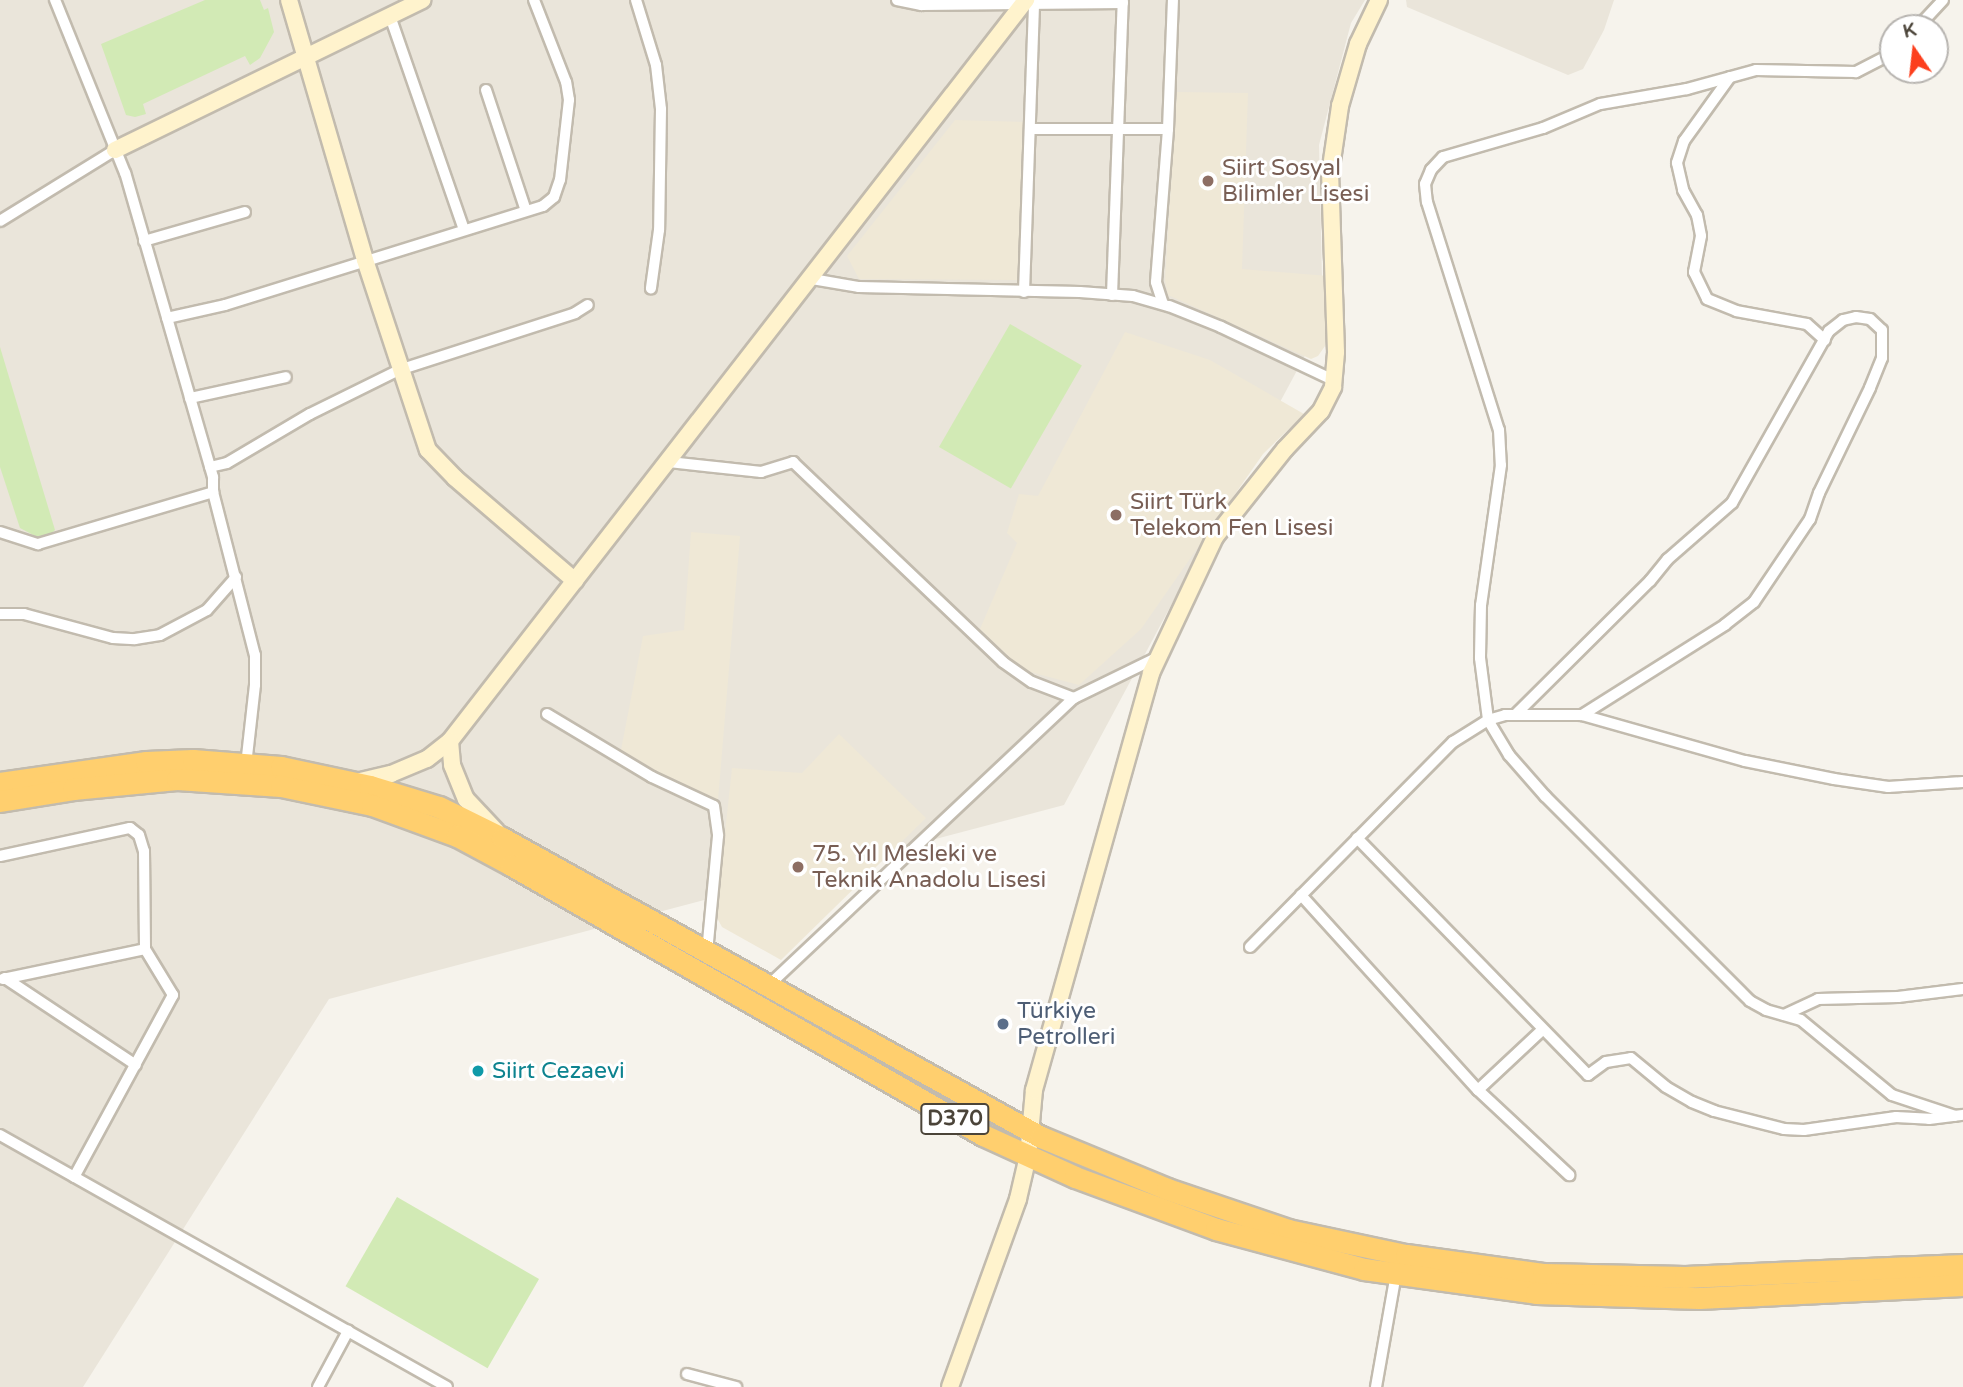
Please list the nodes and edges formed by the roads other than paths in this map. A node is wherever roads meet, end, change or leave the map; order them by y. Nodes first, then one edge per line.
1 (55, 0) edge
2 (289, 0) edge
3 (422, 0) edge
4 (534, 0) edge
5 (636, 0) edge
6 (1173, 0) edge
7 (1379, 0) edge
8 (1943, 0) edge
9 (905, 1) edge
10 (1123, 1) edge
11 (1027, 3) edge
12 (1930, 14) edge
13 (390, 16) junction
14 (307, 56) junction
15 (1879, 60) edge
16 (1730, 77) junction
17 (486, 90) dead end
18 (1032, 129) junction
19 (1117, 129) junction
20 (1168, 129) junction
21 (116, 150) junction
22 (526, 211) junction
23 (245, 212) dead end
24 (0, 221) edge
25 (464, 230) junction
26 (145, 241) junction
27 (365, 260) junction
28 (812, 279) junction
29 (651, 288) dead end
30 (1024, 292) junction
31 (1112, 295) junction
32 (1163, 304) junction
33 (588, 305) dead end
34 (167, 318) junction
35 (1825, 340) junction
36 (399, 370) junction
37 (286, 377) dead end
38 (1333, 380) junction
39 (190, 398) junction
40 (669, 462) junction
41 (210, 467) junction
42 (213, 492) junction
43 (0, 532) edge
44 (236, 577) junction
45 (575, 581) junction
46 (0, 614) edge
47 (1158, 657) junction
48 (1074, 698) junction
49 (547, 714) dead end
50 (1517, 714) junction
51 (1582, 715) junction
52 (1488, 720) junction
53 (450, 741) junction
54 (246, 765) junction
55 (1963, 782) edge
56 (0, 783) edge
57 (353, 783) junction
58 (0, 802) edge
59 (502, 838) junction
60 (1357, 838) junction
61 (0, 856) edge
62 (1301, 895) junction
63 (1250, 947) dead end
64 (145, 949) junction
65 (707, 952) junction
66 (2, 979) edge
67 (768, 986) junction
68 (1963, 989) edge
69 (1784, 1014) junction
70 (1541, 1031) junction
71 (136, 1065) junction
72 (1478, 1090) junction
73 (1959, 1115) edge
74 (1028, 1131) junction
75 (0, 1135) edge
76 (1028, 1156) junction
77 (1569, 1175) dead end
78 (74, 1177) junction
79 (1963, 1265) edge
80 (1396, 1274) junction
81 (1963, 1285) edge
82 (348, 1331) junction
83 (687, 1374) dead end
84 (318, 1387) edge
85 (446, 1387) edge
86 (736, 1387) edge
87 (950, 1387) edge
88 (1376, 1387) edge

1 - 21 street
2 - 14 street
3 - 13 street
4 - 22 street
5 - 29 street
6 - 20 street
7 - 38 street
8 - 12 street
9 - 11 street
10 - 11 street
10 - 19 street
11 - 18 street
11 - 28 street
13 - 14 street
13 - 25 street
14 - 21 street
14 - 27 street
15 - 16 street
16 - 35 street
16 - 52 street
17 - 22 street
18 - 19 street
18 - 30 street
19 - 20 street
19 - 31 street
20 - 32 street
21 - 24 street
21 - 26 street
22 - 25 street
23 - 26 street
25 - 27 street
26 - 34 street
27 - 34 street
27 - 36 street
28 - 30 street
28 - 40 street
30 - 31 street
31 - 32 street
32 - 38 street
33 - 36 street
34 - 39 street
35 - 50 street
35 - 51 street
36 - 41 street
36 - 45 street
37 - 39 street
38 - 47 street
39 - 41 street
40 - 45 street
40 - 48 street
41 - 42 street
42 - 43 street
42 - 44 street
44 - 46 street
44 - 54 street
45 - 53 street
47 - 48 street
47 - 74 street
48 - 67 street
49 - 65 street
50 - 51 street
50 - 52 street
51 - 55 street
52 - 60 street
52 - 69 street
53 - 57 street
53 - 59 street
54 - 56 highway, D370
54 - 57 highway, D370
57 - 59 highway, D370
58 - 76 highway, D370
59 - 65 highway, D370
60 - 62 street
60 - 70 street
61 - 64 street
62 - 63 street
62 - 72 street
64 - 66 street
64 - 71 street
65 - 67 highway, D370
66 - 71 street
67 - 74 highway, D370
68 - 69 street
69 - 73 street
70 - 72 street
70 - 73 street
71 - 78 street
72 - 77 street
74 - 76 street
74 - 79 highway, D370
75 - 78 street
76 - 80 highway, D370
76 - 87 street
78 - 82 street
80 - 81 highway, D370
80 - 88 street
82 - 84 street
82 - 85 street
83 - 86 street

